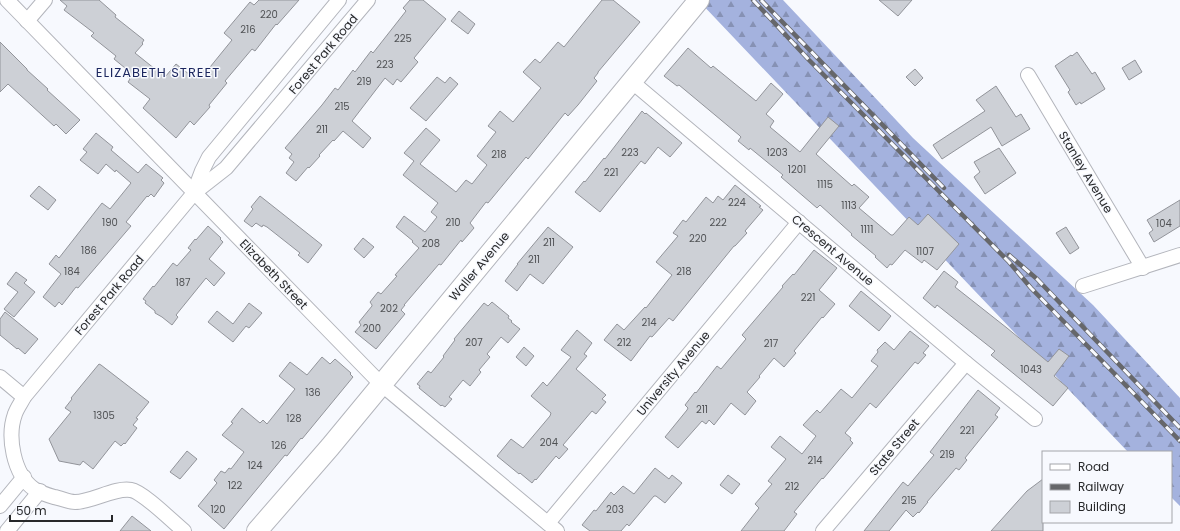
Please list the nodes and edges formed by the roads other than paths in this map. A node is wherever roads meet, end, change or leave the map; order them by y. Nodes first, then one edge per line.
1 (7, 0) edge
2 (45, 0) edge
3 (339, 0) edge
4 (368, 0) edge
5 (699, 0) edge
6 (27, 21) junction
7 (1028, 76) dead end
8 (631, 81) junction
9 (194, 193) junction
10 (799, 222) junction
11 (1180, 256) edge
12 (1143, 268) junction
13 (1083, 286) dead end
14 (966, 363) junction
15 (0, 377) edge
16 (381, 384) junction
17 (24, 398) junction
18 (1035, 419) dead end
19 (24, 477) junction
20 (40, 492) junction
21 (0, 506) edge
22 (552, 527) edge
23 (7, 531) edge
24 (184, 531) edge
25 (257, 531) edge
26 (822, 531) edge

1 - 6 street, Elizabeth Street
2 - 6 street
3 - 9 street, Forest Park Road
4 - 9 street, Forest Park Road
5 - 8 main road, Waller Avenue
6 - 9 street, Elizabeth Street
7 - 12 street, Stanley Avenue
8 - 10 street, Crescent Avenue
8 - 16 main road, Waller Avenue
9 - 16 street, Elizabeth Street
9 - 17 street, Forest Park Road
10 - 14 street, Crescent Avenue
10 - 22 street, University Avenue
11 - 12 street
12 - 13 street
14 - 18 street, Crescent Avenue
14 - 26 street, State Street
15 - 17 street
16 - 22 street, Elizabeth Street
16 - 25 main road, Waller Avenue
17 - 19 street, Forest Park Road
19 - 20 street
19 - 21 street
20 - 23 street
20 - 24 street

